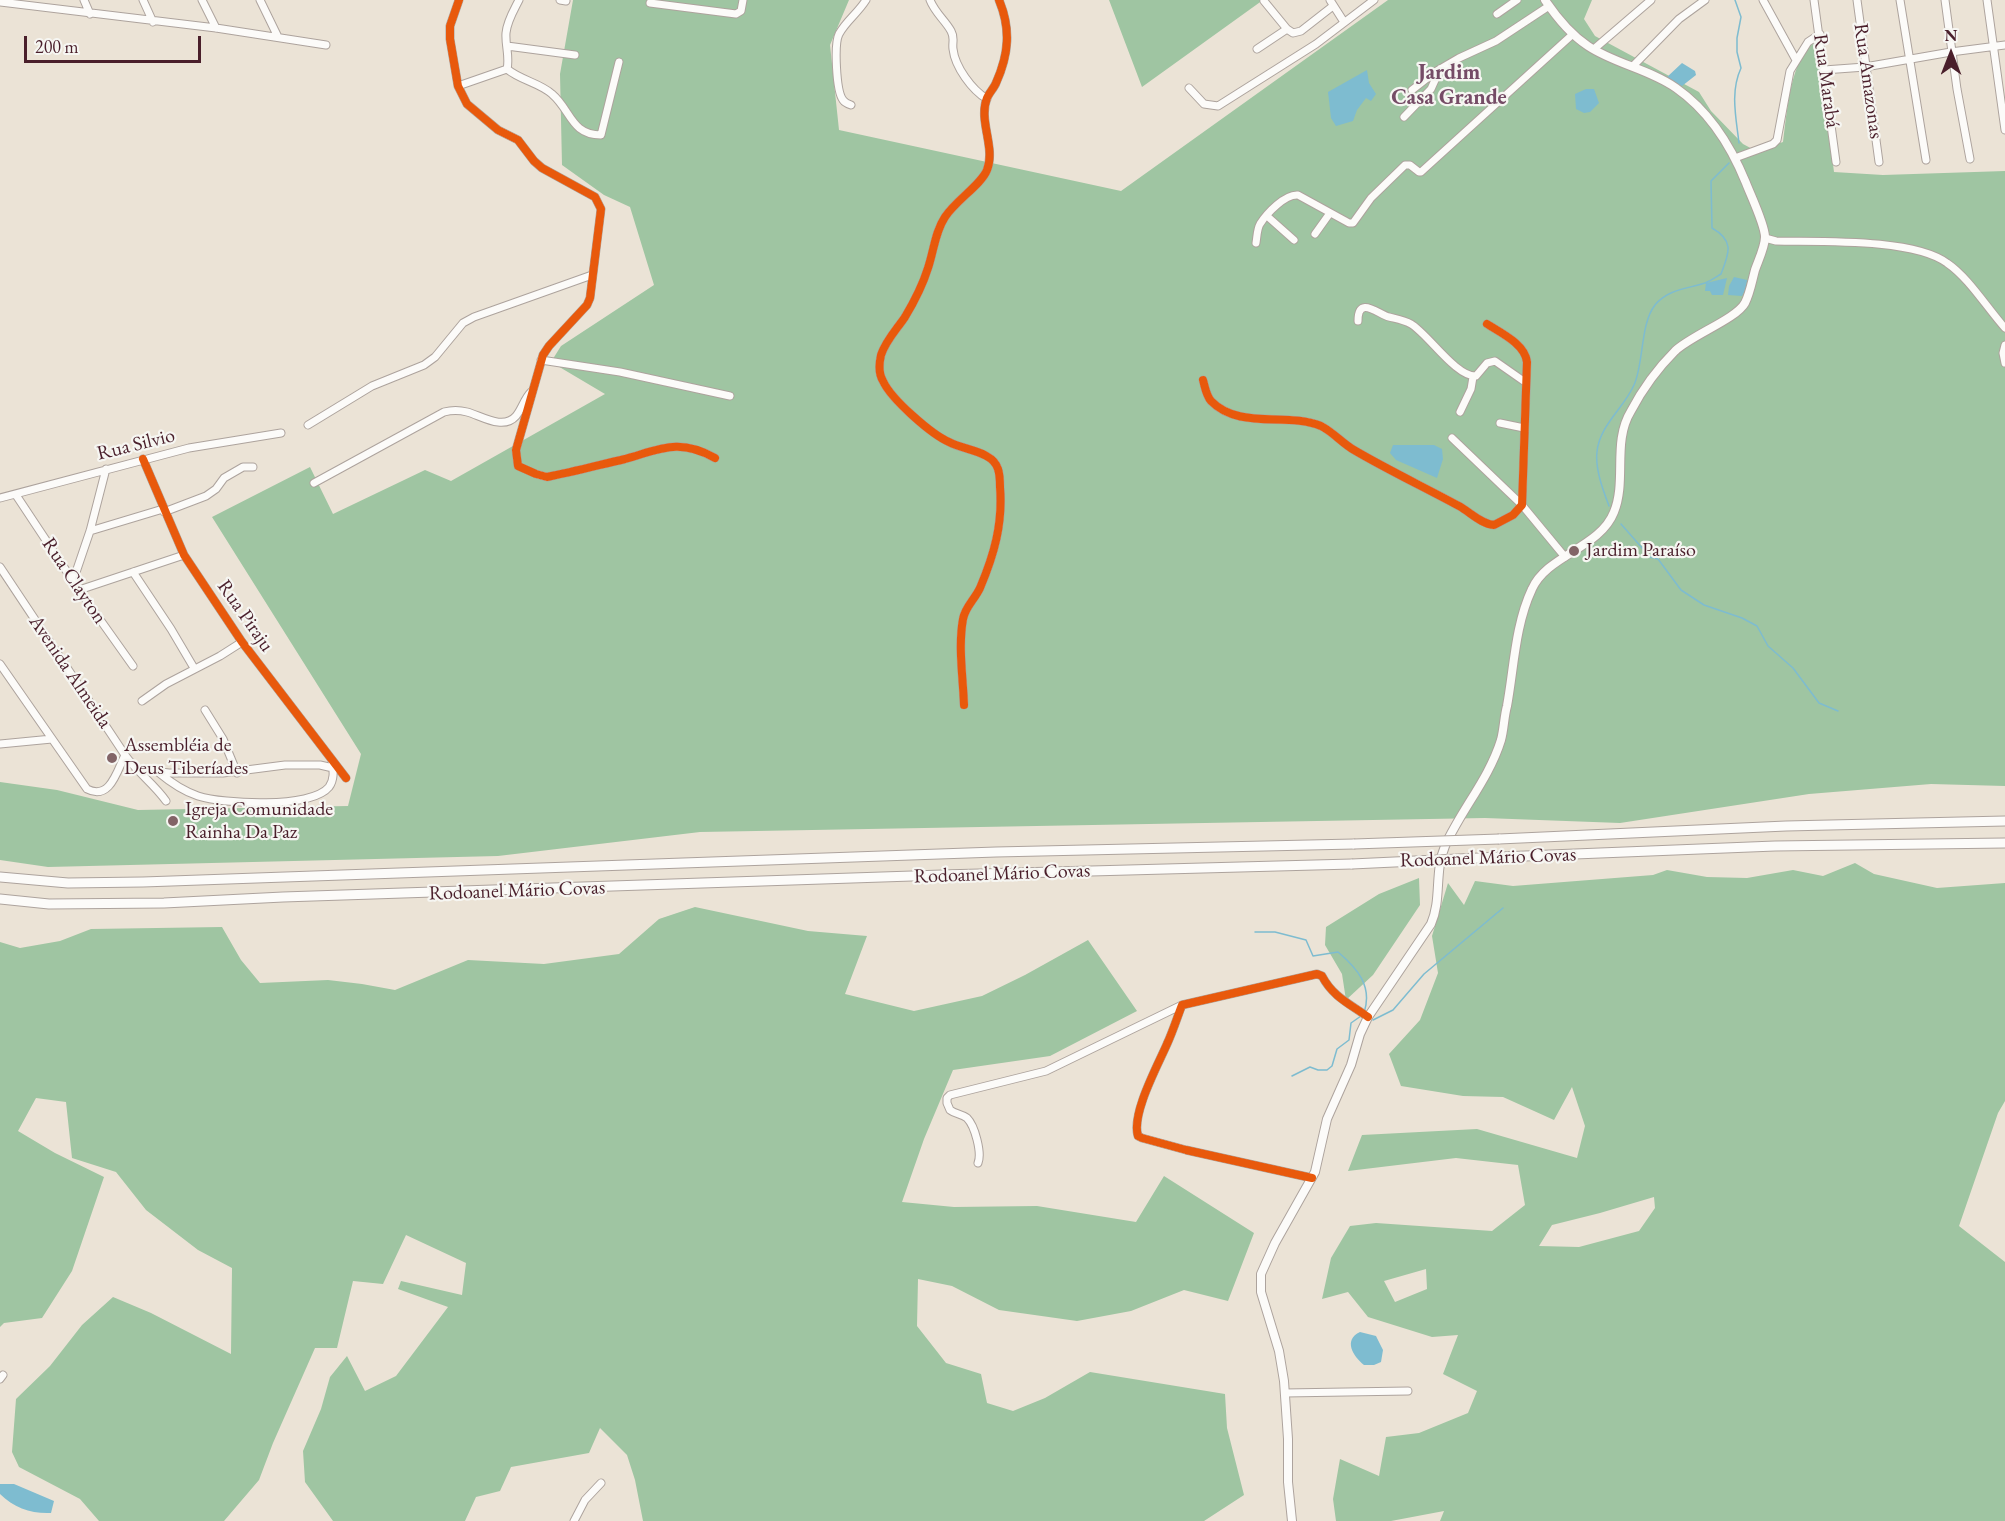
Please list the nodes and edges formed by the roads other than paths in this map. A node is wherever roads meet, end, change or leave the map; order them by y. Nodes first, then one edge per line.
1 (84, 0) edge
2 (143, 0) edge
3 (202, 0) edge
4 (260, 0) edge
5 (459, 0) edge
6 (519, 0) edge
7 (743, 0) edge
8 (866, 0) edge
9 (930, 0) edge
10 (999, 0) edge
11 (1374, 0) edge
12 (1517, 0) edge
13 (1651, 0) edge
14 (1705, 0) edge
15 (1763, 0) edge
16 (1814, 0) edge
17 (1857, 0) edge
18 (1900, 0) edge
19 (1945, 0) edge
20 (1987, 0) edge
21 (1264, 1) edge
22 (0, 3) edge
23 (650, 3) dead end
24 (1332, 3) edge
25 (1547, 3) edge
26 (90, 14) junction
27 (1497, 14) dead end
28 (153, 22) junction
29 (1344, 22) junction
30 (216, 28) junction
31 (1287, 29) junction
32 (1573, 34) junction
33 (1820, 34) junction
34 (278, 37) junction
35 (326, 45) dead end
36 (2005, 45) edge
37 (507, 46) junction
38 (1993, 47) junction
39 (1257, 49) dead end
40 (1594, 49) junction
41 (1951, 52) junction
42 (575, 55) dead end
43 (1796, 60) junction
44 (1909, 60) junction
45 (620, 63) dead end
46 (1633, 66) junction
47 (1866, 67) junction
48 (507, 69) junction
49 (1440, 69) junction
50 (1824, 70) junction
51 (458, 86) junction
52 (1189, 88) dead end
53 (1413, 90) dead end
54 (987, 99) junction
55 (851, 105) dead end
56 (1404, 117) dead end
57 (2005, 130) edge
58 (1735, 158) junction
59 (1970, 159) dead end
60 (1926, 160) dead end
61 (1836, 162) dead end
62 (1879, 162) dead end
63 (1330, 213) junction
64 (1267, 216) junction
65 (1315, 234) dead end
66 (1765, 238) junction
67 (1294, 240) dead end
68 (1256, 243) dead end
69 (592, 275) junction
70 (1358, 321) dead end
71 (1487, 324) dead end
72 (2005, 328) edge
73 (2005, 345) edge
74 (541, 360) junction
75 (2005, 363) edge
76 (1473, 377) junction
77 (1203, 380) dead end
78 (1526, 382) junction
79 (533, 389) junction
80 (730, 396) dead end
81 (1460, 412) dead end
82 (1500, 423) dead end
83 (308, 425) dead end
84 (1524, 428) junction
85 (281, 433) dead end
86 (1452, 438) dead end
87 (716, 458) dead end
88 (143, 459) junction
89 (253, 467) dead end
90 (106, 469) junction
91 (314, 483) dead end
92 (16, 495) junction
93 (0, 498) edge
94 (1522, 505) junction
95 (164, 511) junction
96 (90, 531) junction
97 (184, 555) junction
98 (1565, 557) junction
99 (0, 567) edge
100 (133, 572) junction
101 (73, 581) junction
102 (79, 590) junction
103 (242, 642) junction
104 (0, 664) edge
105 (133, 666) dead end
106 (194, 668) junction
107 (142, 701) dead end
108 (964, 705) dead end
109 (205, 710) dead end
110 (52, 739) junction
111 (0, 744) edge
112 (125, 755) junction
113 (331, 758) junction
114 (333, 768) junction
115 (136, 769) junction
116 (158, 772) junction
117 (237, 772) junction
118 (346, 777) dead end
119 (166, 801) dead end
120 (2005, 821) edge
121 (2005, 843) edge
122 (0, 877) edge
123 (0, 899) edge
124 (1182, 1005) junction
125 (1368, 1017) junction
126 (978, 1163) dead end
127 (1312, 1178) junction
128 (1408, 1391) dead end
129 (1285, 1393) junction
130 (601, 1483) dead end
131 (574, 1521) edge
132 (1292, 1521) edge

1 - 26 street
2 - 28 street
3 - 30 street
4 - 34 street
5 - 51 street
6 - 37 street
7 - 23 street
8 - 55 street
9 - 54 street
10 - 54 street
11 - 29 street
12 - 27 street
13 - 40 street
14 - 46 street
15 - 43 street
16 - 33 street, Rua Marabá
17 - 47 street, Rua Amazonas
18 - 44 street
19 - 41 street
20 - 38 street
21 - 31 street
22 - 26 street
24 - 29 street
24 - 31 street
25 - 32 main road
25 - 49 street
26 - 28 street
28 - 30 street
29 - 52 street
30 - 34 street
31 - 39 street
32 - 40 main road
32 - 63 street
33 - 43 street
33 - 50 street, Rua Marabá
34 - 35 street
36 - 38 street
37 - 42 street
37 - 48 street
38 - 41 street
38 - 57 street
40 - 46 main road
41 - 44 street
41 - 59 street
43 - 58 street
44 - 47 street
44 - 60 street
45 - 48 street
46 - 58 main road
47 - 50 street
47 - 62 street, Rua Amazonas
48 - 51 street
49 - 53 street
49 - 56 street
50 - 61 street, Rua Marabá
51 - 69 street
54 - 108 street
58 - 66 main road
63 - 64 street
63 - 65 street
64 - 67 street
64 - 68 street
66 - 72 street
66 - 98 main road
69 - 74 street
69 - 83 street
70 - 76 street
71 - 78 street
73 - 75 street
74 - 79 street
74 - 80 street
76 - 78 street
76 - 81 street
77 - 94 street
78 - 84 street
79 - 87 street
79 - 91 street
82 - 84 street
84 - 94 street
85 - 88 street, Rua Silvio
86 - 94 street
88 - 90 street, Rua Silvio
88 - 95 street, Rua Piraju
89 - 95 street
90 - 92 street, Rua Silvio
90 - 96 street
92 - 93 street, Rua Silvio
92 - 101 street, Rua Clayton
94 - 98 street
95 - 96 street
95 - 97 street, Rua Piraju
96 - 101 street
97 - 100 street
97 - 103 street, Rua Piraju
98 - 125 main road
99 - 112 street, Avenida Almeida
100 - 102 street
100 - 106 street
101 - 102 street, Rua Clayton
102 - 105 street, Rua Clayton
103 - 106 street
103 - 113 street, Rua Piraju
104 - 110 street
106 - 107 street
109 - 117 street
110 - 111 street
110 - 112 street
112 - 115 street, Avenida Almeida
113 - 114 street
113 - 118 street, Rua Piraju
114 - 116 street
114 - 117 street
115 - 116 street
115 - 119 street, Avenida Almeida
116 - 117 street
120 - 122 highway, Rodoanel Mário Covas, bridge
121 - 123 highway, Rodoanel Mário Covas, bridge
124 - 125 street
124 - 126 street
124 - 127 street
125 - 127 main road
127 - 129 main road
128 - 129 street
129 - 132 main road
130 - 131 street

